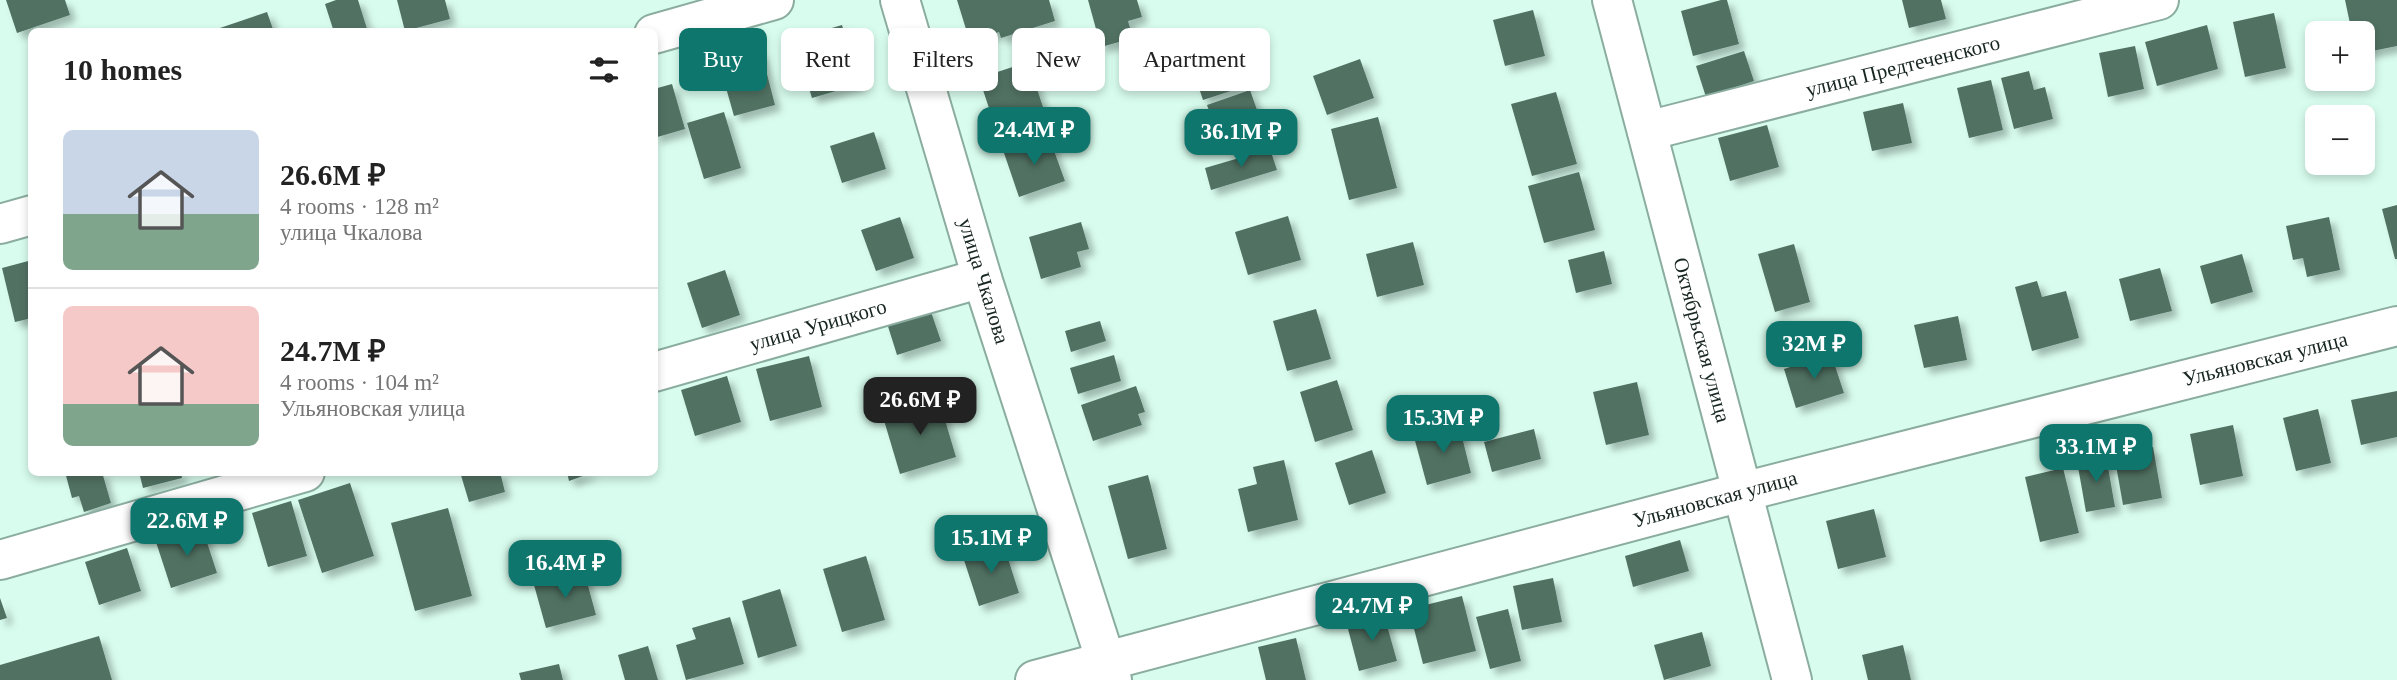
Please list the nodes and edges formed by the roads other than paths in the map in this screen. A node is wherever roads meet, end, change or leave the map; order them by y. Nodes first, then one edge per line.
1 (774, 0) edge
2 (900, 0) edge
3 (1612, 0) edge
4 (2159, 0) edge
5 (658, 33) edge
6 (1647, 131) junction
7 (28, 216) edge
8 (0, 224) edge
9 (982, 278) junction
10 (2397, 326) edge
11 (658, 371) edge
12 (291, 476) edge
13 (1742, 492) junction
14 (0, 560) edge
15 (1109, 671) edge
16 (1035, 680) edge
17 (1792, 680) edge

1 - 5 street
2 - 9 street, улица Чкалова
3 - 6 street, Октябрьская улица
4 - 6 street, улица Предтеченского
6 - 13 street, Октябрьская улица
7 - 8 street
9 - 11 street, улица Урицкого
9 - 15 street, улица Чкалова
10 - 13 street, Ульяновская улица
12 - 14 street
13 - 15 street, Ульяновская улица
13 - 17 street, Октябрьская улица
15 - 16 street, Ульяновская улица

